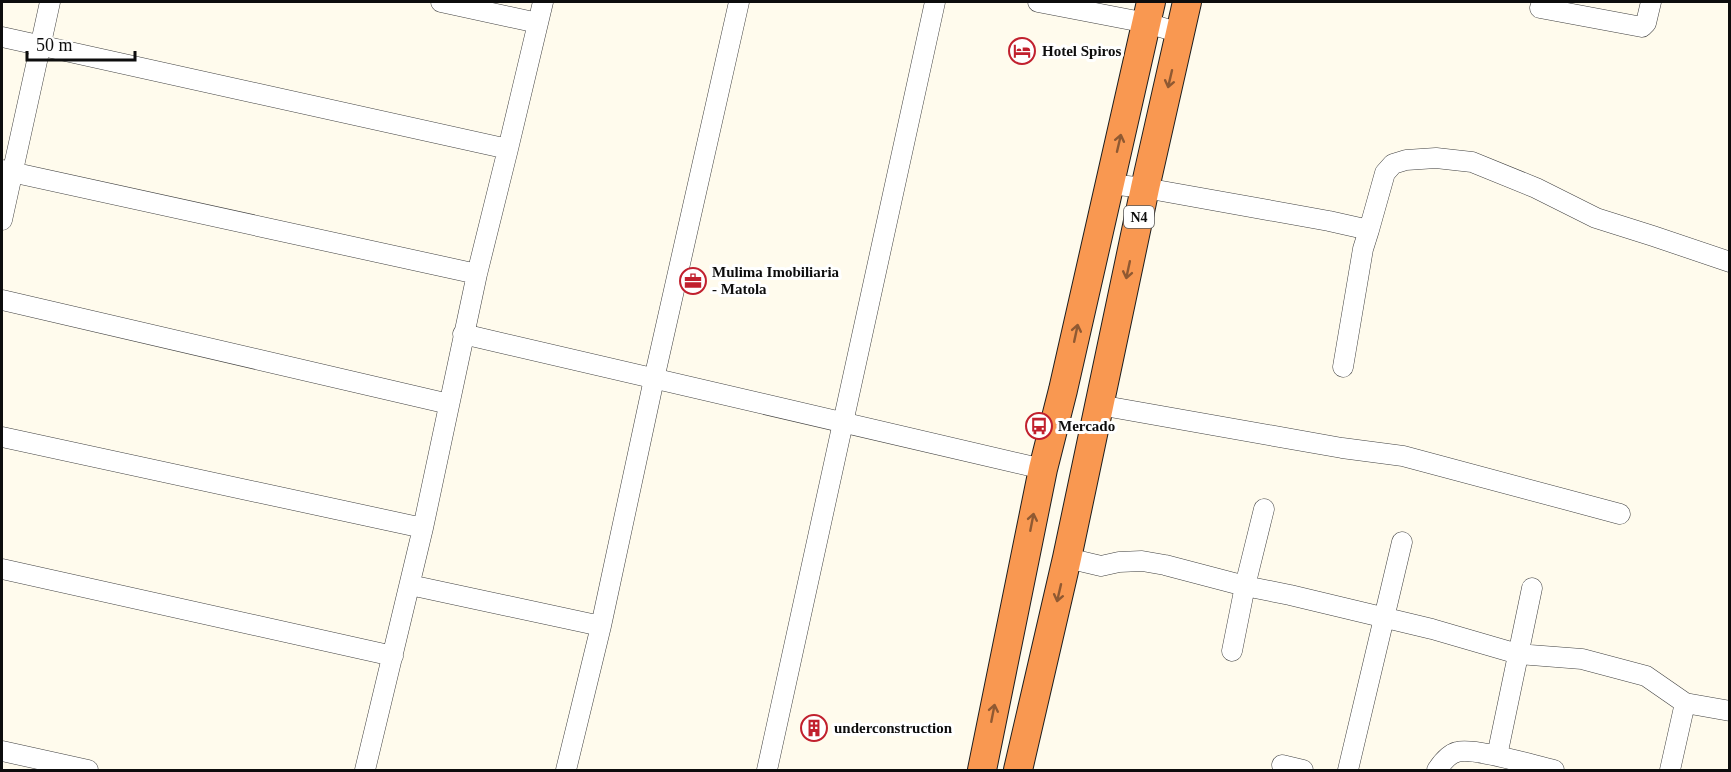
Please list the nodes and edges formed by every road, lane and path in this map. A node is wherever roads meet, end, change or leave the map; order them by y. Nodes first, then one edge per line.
1 (50, 2) edge
2 (441, 2) edge
3 (543, 2) edge
4 (739, 2) edge
5 (935, 2) edge
6 (1038, 2) edge
7 (1187, 2) edge
8 (1651, 2) edge
9 (1540, 8) dead end
10 (1149, 12) edge
11 (538, 23) junction
12 (1180, 33) junction
13 (2, 37) edge
14 (41, 46) junction
15 (508, 150) junction
16 (7, 171) edge
17 (1109, 184) junction
18 (1145, 188) junction
19 (2, 220) edge
20 (1369, 230) junction
21 (1730, 262) edge
22 (477, 274) junction
23 (2, 300) edge
24 (463, 334) junction
25 (1343, 366) dead end
26 (654, 379) junction
27 (449, 404) junction
28 (1099, 405) junction
29 (843, 423) junction
30 (2, 437) edge
31 (1043, 469) junction
32 (1264, 509) dead end
33 (1620, 514) dead end
34 (423, 528) junction
35 (1402, 542) dead end
36 (1067, 558) junction
37 (2, 569) edge
38 (410, 585) junction
39 (1245, 586) junction
40 (1532, 588) dead end
41 (1384, 617) junction
42 (601, 626) junction
43 (1232, 651) dead end
44 (1518, 654) junction
45 (393, 656) junction
46 (1685, 702) junction
47 (1730, 711) edge
48 (2, 751) edge
49 (1497, 756) junction
50 (1282, 765) dead end
51 (88, 771) edge
52 (365, 771) edge
53 (566, 771) edge
54 (767, 771) edge
55 (982, 771) edge
56 (1018, 771) edge
57 (1303, 771) edge
58 (1348, 771) edge
59 (1437, 771) edge
60 (1554, 771) edge
61 (1670, 771) edge

1 - 14 street
2 - 11 street
3 - 11 street
4 - 26 street
5 - 29 street
6 - 10 street
7 - 12 highway, N4
8 - 9 street
10 - 12 street
17 -> 10 highway, N4
11 - 15 street
12 -> 18 highway, N4
13 - 14 street
14 - 15 street
14 - 16 street
15 - 22 street
16 - 19 street
16 - 22 street
17 - 18 street
31 -> 17 highway, N4
18 - 20 street
18 -> 28 highway, N4
20 - 21 street
20 - 25 street
22 - 24 street
23 - 27 street
24 - 26 street
24 - 27 street
26 - 29 street
26 - 42 street
27 - 34 street
28 - 33 street
28 - 36 highway, N4
29 - 31 street
29 - 54 street
30 - 34 street
55 -> 31 highway, N4
32 - 39 street
34 - 38 street
35 - 41 street
36 - 39 street
36 -> 56 highway, N4
37 - 45 street
38 - 42 street
38 - 45 street
39 - 41 street
39 - 43 street
40 - 44 street
41 - 44 street
41 - 58 street
42 - 53 street
44 - 46 street
44 - 49 street
45 - 52 street
46 - 47 street
46 - 61 street
48 - 51 street
49 - 59 street
49 - 60 street
50 - 57 street

